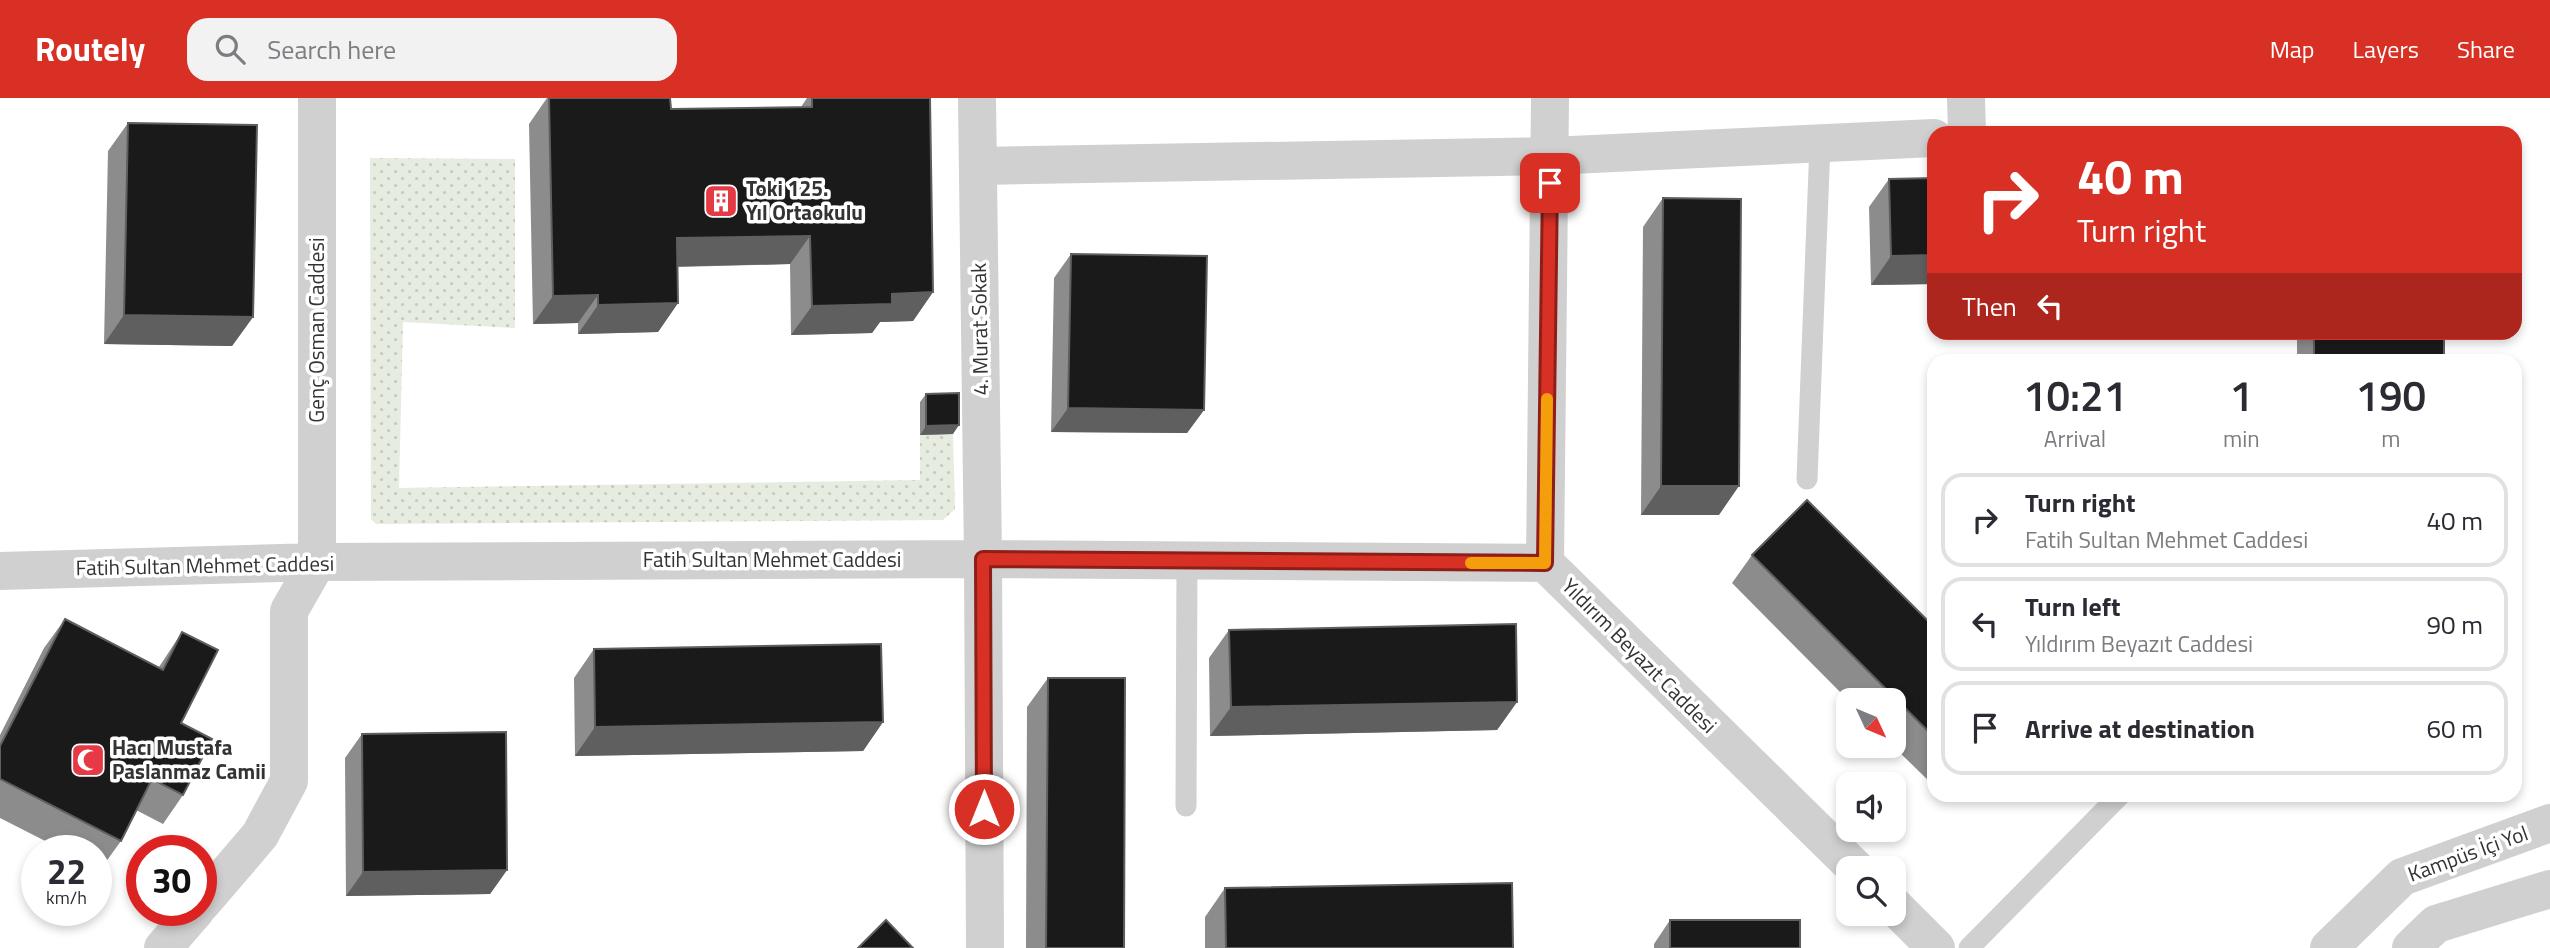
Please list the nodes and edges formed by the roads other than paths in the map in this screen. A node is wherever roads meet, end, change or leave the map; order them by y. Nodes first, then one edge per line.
1 (317, 98) edge
2 (976, 98) edge
3 (1550, 98) edge
4 (1966, 98) edge
5 (1967, 126) edge
6 (1927, 138) edge
7 (1821, 144) junction
8 (1550, 156) junction
9 (978, 166) junction
10 (1807, 479) dead end
11 (983, 559) junction
12 (1186, 561) junction
13 (317, 562) junction
14 (1545, 563) junction
15 (0, 571) edge
16 (2113, 802) edge
17 (1186, 806) dead end
18 (2550, 823) edge
19 (1843, 856) edge
20 (217, 885) edge
21 (2550, 889) edge
22 (1906, 918) edge
23 (182, 926) edge
24 (163, 948) edge
25 (985, 948) edge
26 (1936, 948) edge
27 (1969, 948) edge
28 (2329, 948) edge
29 (2411, 948) edge

1 - 13 street, Genç Osman Caddesi
2 - 9 street, 4. Murat Sokak
3 - 8 street, Yıldırım Beyazıt Caddesi
4 - 5 street
6 - 7 street
7 - 8 street
7 - 10 lane
8 - 9 street
8 - 14 street, Yıldırım Beyazıt Caddesi
9 - 11 street, 4. Murat Sokak
11 - 12 street, Fatih Sultan Mehmet Caddesi
11 - 13 street, Fatih Sultan Mehmet Caddesi
11 - 25 street, 4. Murat Sokak
12 - 14 street, Fatih Sultan Mehmet Caddesi
12 - 17 lane
13 - 15 street, Fatih Sultan Mehmet Caddesi
13 - 20 street
14 - 19 street, Yıldırım Beyazıt Caddesi
16 - 27 lane
18 - 28 street, Kampüs İçi Yol
21 - 29 street
22 - 26 street
23 - 24 street

